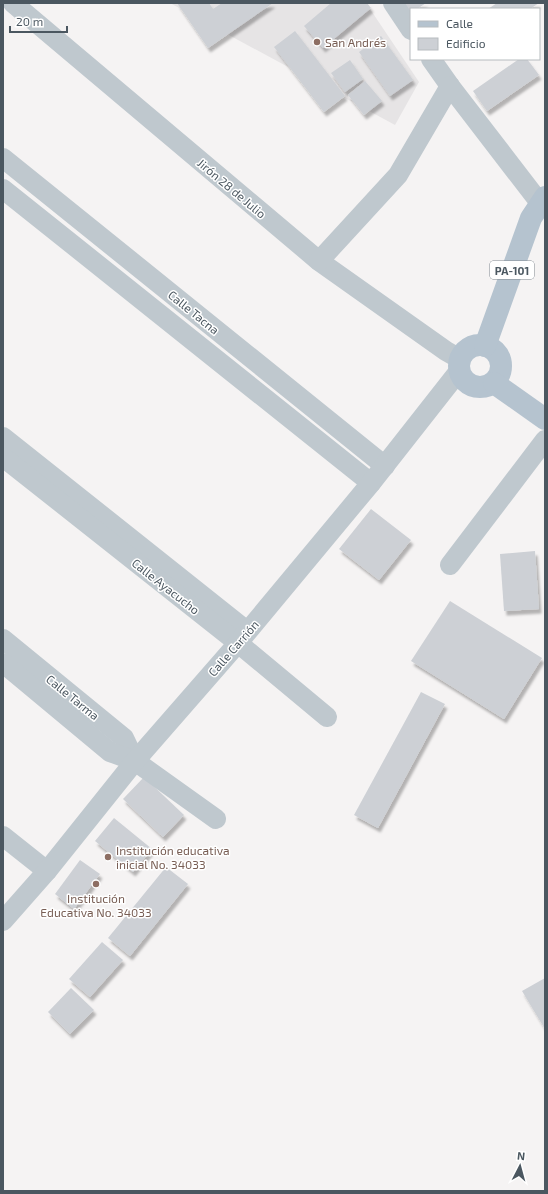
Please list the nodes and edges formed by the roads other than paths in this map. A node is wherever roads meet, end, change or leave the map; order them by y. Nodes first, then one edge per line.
1 (13, 3) edge
2 (393, 3) edge
3 (410, 28) edge
4 (432, 60) edge
5 (450, 86) junction
6 (3, 158) edge
7 (3, 189) edge
8 (543, 200) edge
9 (97, 234) junction
10 (80, 250) junction
11 (319, 261) junction
12 (485, 346) junction
13 (460, 365) junction
14 (494, 383) junction
15 (545, 419) edge
16 (3, 437) edge
17 (545, 440) edge
18 (3, 457) edge
19 (386, 466) junction
20 (371, 483) junction
21 (74, 503) junction
22 (450, 565) dead end
23 (242, 637) junction
24 (3, 639) edge
25 (3, 663) edge
26 (327, 717) dead end
27 (135, 761) junction
28 (216, 819) dead end
29 (3, 836) edge
30 (47, 871) junction
31 (3, 921) edge

1 - 11 street, Jirón 28 de Julio
2 - 3 street
4 - 5 street
5 - 8 street
5 - 11 street
6 - 9 street, Calle Tacna
7 - 10 street, Calle Tacna
8 - 12 main road, PA-101
9 - 10 street
9 - 19 street, Calle Tacna
10 - 20 street, Calle Tacna
11 - 13 street, Jirón 28 de Julio
12 - 13 main road
12 - 14 main road
13 - 14 main road
13 - 19 street, Calle Carrión
14 - 15 main road
16 - 21 street, Calle Ayacucho
17 - 22 street
18 - 21 street, Calle Ayacucho
19 - 20 street, Calle Carrión
20 - 23 street, Calle Carrión
21 - 23 street, Calle Ayacucho
23 - 26 street, Calle Ayacucho
23 - 27 street, Calle Carrión
24 - 27 street, Calle Tarma
25 - 27 street, Calle Tarma
27 - 28 street, Calle Tarma
27 - 30 street, Calle Carrión
29 - 30 street
30 - 31 street, Calle Carrión

